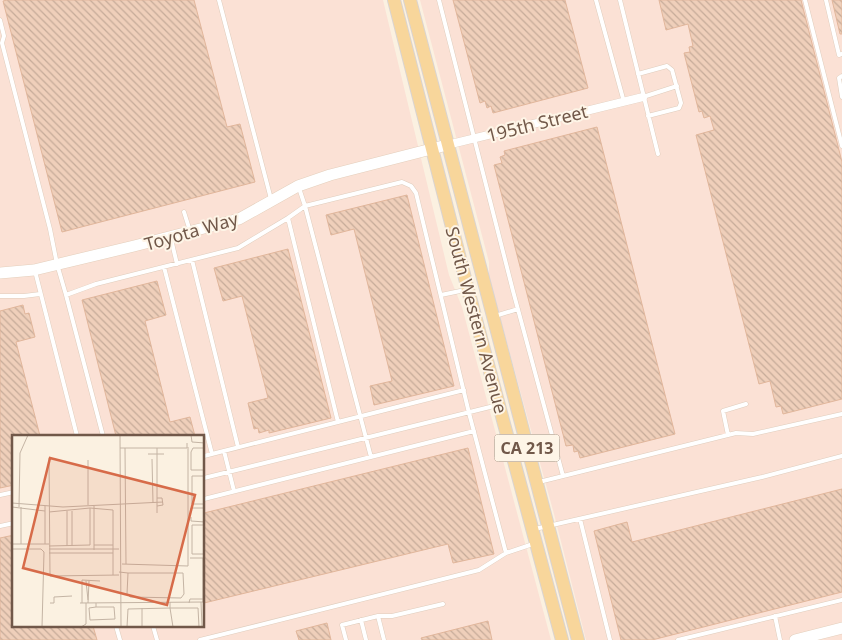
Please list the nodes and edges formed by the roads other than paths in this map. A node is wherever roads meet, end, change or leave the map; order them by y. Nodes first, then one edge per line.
1 (219, 0) edge
2 (394, 0) edge
3 (410, 0) edge
4 (439, 0) edge
5 (596, 0) edge
6 (620, 0) edge
7 (805, 0) edge
8 (826, 0) edge
9 (0, 20) edge
10 (842, 54) edge
11 (638, 74) junction
12 (842, 76) edge
13 (676, 86) junction
14 (643, 97) junction
15 (842, 97) edge
16 (624, 102) junction
17 (648, 116) junction
18 (475, 138) junction
19 (447, 145) junction
20 (842, 146) edge
21 (432, 149) junction
22 (658, 154) dead end
23 (298, 186) junction
24 (272, 201) junction
25 (305, 206) junction
26 (184, 212) dead end
27 (288, 218) junction
28 (190, 232) junction
29 (170, 237) junction
30 (192, 260) junction
31 (57, 264) junction
32 (177, 264) junction
33 (164, 267) junction
34 (34, 270) junction
35 (0, 273) edge
36 (468, 289) junction
37 (40, 294) junction
38 (66, 295) junction
39 (0, 296) edge
40 (441, 296) junction
41 (518, 309) junction
42 (492, 316) junction
43 (464, 390) junction
44 (746, 404) dead end
45 (499, 405) junction
46 (469, 412) junction
47 (842, 414) edge
48 (360, 416) junction
49 (338, 422) junction
50 (474, 432) junction
51 (77, 435) edge
52 (103, 435) edge
53 (728, 435) junction
54 (366, 438) junction
55 (238, 447) junction
56 (224, 451) junction
57 (212, 454) junction
58 (205, 456) edge
59 (842, 456) edge
60 (370, 457) junction
61 (229, 472) junction
62 (563, 476) junction
63 (205, 478) edge
64 (536, 483) junction
65 (234, 491) junction
66 (205, 499) edge
67 (580, 519) junction
68 (548, 526) junction
69 (532, 530) junction
70 (536, 542) junction
71 (506, 553) junction
72 (842, 600) edge
73 (443, 604) dead end
74 (378, 616) junction
75 (774, 616) junction
76 (361, 620) junction
77 (842, 628) edge
78 (200, 640) edge
79 (346, 640) edge
80 (366, 640) edge
81 (384, 640) edge
82 (562, 640) edge
83 (578, 640) edge
84 (610, 640) edge
85 (678, 640) edge
86 (780, 640) edge
87 (795, 640) edge

1 - 24 lane
2 - 21 main road, South Western Avenue / CA 213
3 - 19 main road, South Western Avenue / CA 213
4 - 18 lane
5 - 16 lane
6 - 11 lane
7 - 20 lane
8 - 10 lane
9 - 31 lane
11 - 13 lane
11 - 14 lane
12 - 15 lane
13 - 14 lane
13 - 17 lane
14 - 16 street, 195th Street
14 - 17 lane
16 - 18 street, 195th Street
17 - 22 lane
18 - 19 street, 195th Street
18 - 41 lane
19 - 21 street, 195th Street
19 - 42 main road, South Western Avenue / CA 213
21 - 23 street, Toyota Way
21 - 36 main road, South Western Avenue / CA 213
23 - 24 street, Toyota Way
23 - 25 lane
24 - 28 street, Toyota Way
25 - 27 lane
25 - 40 lane
25 - 48 lane
26 - 28 lane
27 - 30 lane
27 - 49 lane
28 - 29 street, Toyota Way
29 - 31 street, Toyota Way
29 - 32 lane
30 - 32 lane
30 - 55 lane
31 - 34 street, Toyota Way
31 - 38 lane
32 - 33 lane
33 - 38 lane
33 - 57 lane
34 - 35 street, Toyota Way
34 - 37 lane
36 - 40 lane
36 - 45 main road, South Western Avenue / CA 213
37 - 39 lane
37 - 51 lane
38 - 52 lane
40 - 43 lane
41 - 42 lane
41 - 62 lane
42 - 64 main road, South Western Avenue / CA 213
43 - 46 lane
43 - 48 lane
44 - 53 lane
45 - 46 lane
45 - 69 main road, South Western Avenue / CA 213
46 - 50 lane
46 - 54 lane
47 - 53 lane
48 - 49 lane
48 - 54 lane
49 - 55 lane
50 - 60 lane
50 - 71 lane
53 - 62 lane
54 - 60 lane
54 - 61 lane
55 - 56 lane
56 - 57 lane
56 - 61 lane
57 - 58 lane
59 - 67 lane
60 - 65 lane
61 - 63 lane
61 - 65 lane
62 - 64 lane
64 - 68 main road, South Western Avenue / CA 213
65 - 66 lane
67 - 68 lane
67 - 84 lane
68 - 69 lane
68 - 83 main road, South Western Avenue / CA 213
69 - 70 main road, South Western Avenue / CA 213
70 - 71 lane
70 - 82 main road, South Western Avenue / CA 213
71 - 78 lane
72 - 75 lane
73 - 74 lane
74 - 76 lane
74 - 81 lane
75 - 85 lane
75 - 86 lane
76 - 79 lane
76 - 80 lane
77 - 87 street

